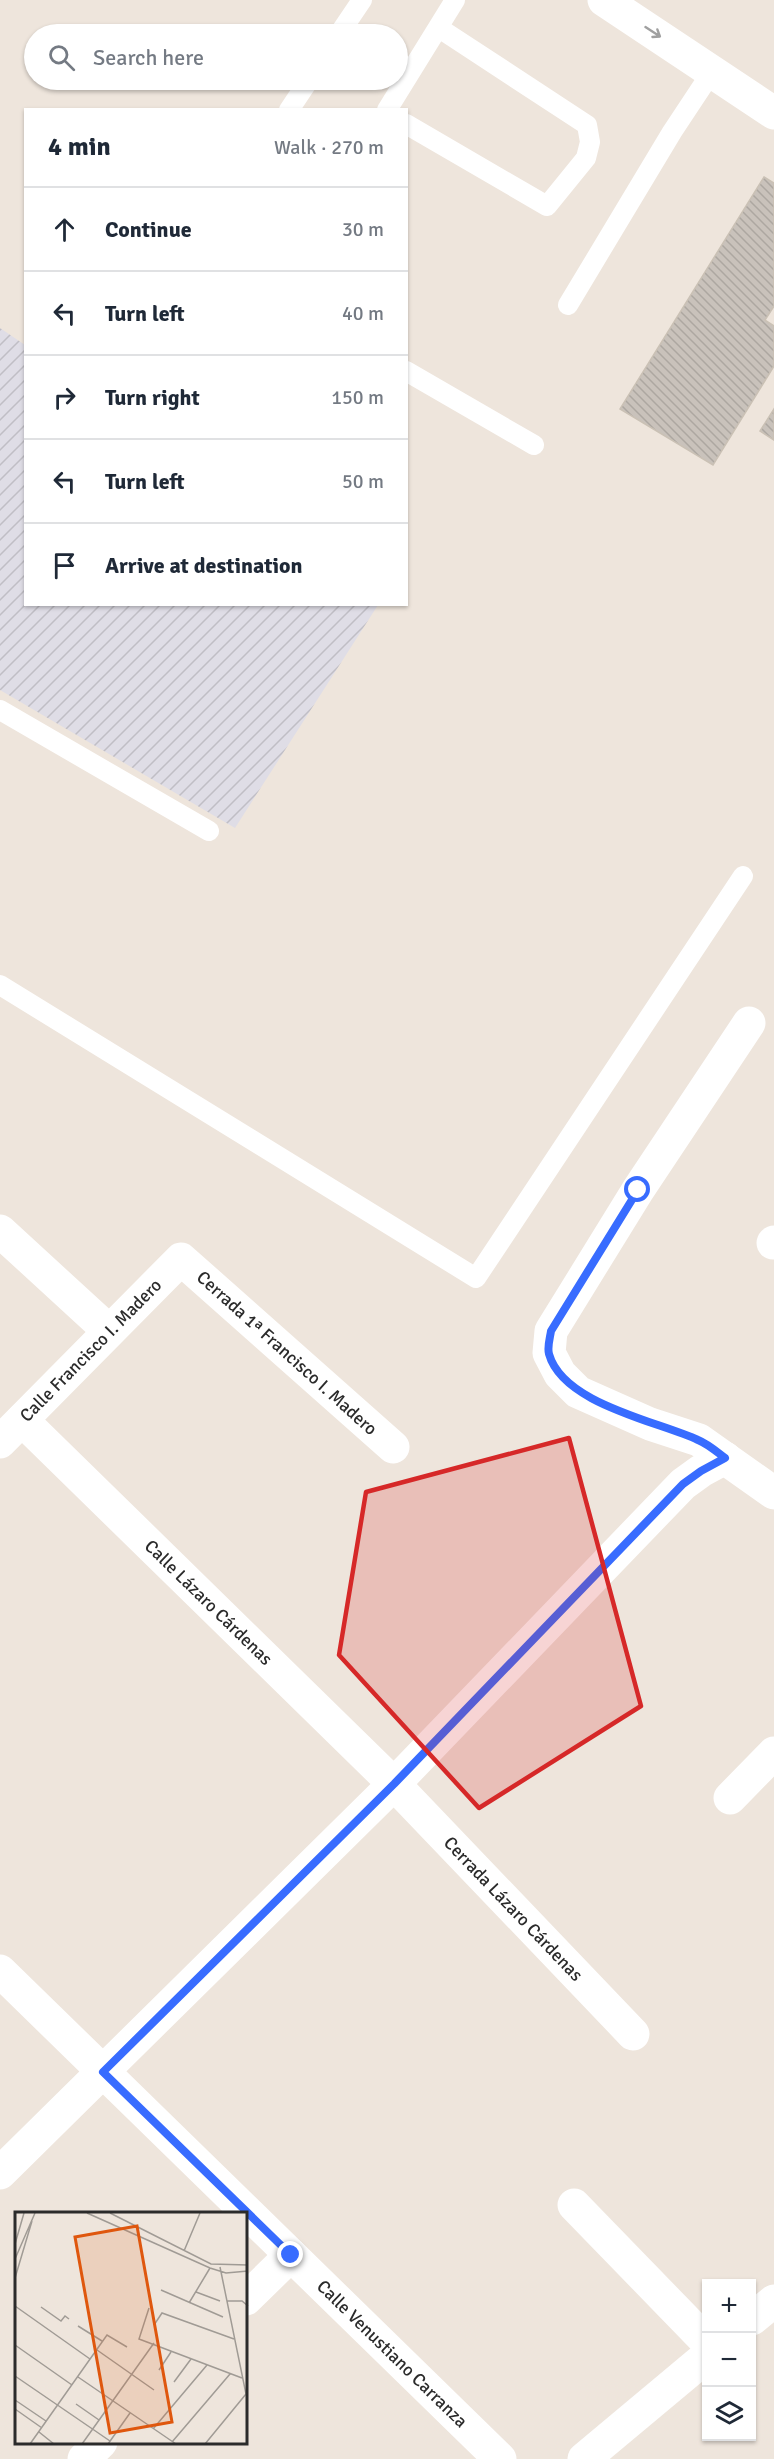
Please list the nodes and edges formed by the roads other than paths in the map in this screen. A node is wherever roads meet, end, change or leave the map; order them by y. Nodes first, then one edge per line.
1 (362, 0) edge
2 (455, 0) edge
3 (604, 0) edge
4 (346, 24) edge
5 (439, 28) junction
6 (712, 70) junction
7 (408, 77) edge
8 (302, 90) edge
9 (400, 90) edge
10 (290, 108) edge
11 (388, 108) edge
12 (774, 112) edge
13 (408, 125) edge
14 (568, 305) dead end
15 (408, 372) edge
16 (534, 445) dead end
17 (0, 710) edge
18 (209, 831) dead end
19 (743, 876) dead end
20 (0, 985) edge
21 (749, 1023) dead end
22 (0, 1231) edge
23 (182, 1259) joint
24 (109, 1331) junction
25 (11, 1431) edge
26 (393, 1447) dead end
27 (725, 1458) junction
28 (774, 1493) edge
29 (774, 1754) edge
30 (394, 1784) junction
31 (730, 1798) dead end
32 (0, 1971) edge
33 (633, 2034) dead end
34 (103, 2072) junction
35 (0, 2173) edge
36 (574, 2205) dead end
37 (247, 2212) edge
38 (248, 2213) edge
39 (291, 2255) junction
40 (248, 2297) edge
41 (774, 2301) edge
42 (756, 2316) edge
43 (702, 2337) edge
44 (702, 2360) edge
45 (99, 2444) edge
46 (84, 2459) edge
47 (500, 2459) edge
48 (584, 2459) edge

1 - 4 lane
2 - 5 lane
3 -> 6 street
5 - 7 lane
5 - 13 lane
6 - 12 street
6 - 14 lane
8 - 10 lane
9 - 11 lane
15 - 16 lane
17 - 18 lane
19 - 20 lane
21 - 27 street
22 - 24 street
23 - 24 street, Calle Francisco I. Madero
23 - 26 street, Cerrada 1ª Francisco I. Madero
24 - 25 street, Calle Francisco I. Madero
25 - 30 street, Calle Lázaro Cárdenas
27 - 28 street
27 - 30 street
29 - 31 street
30 - 33 street, Cerrada Lázaro Cárdenas
30 - 34 street
32 - 34 street, Calle Venustiano Carranza
34 - 35 street
34 - 37 street, Calle Venustiano Carranza
36 - 43 street
38 - 39 street, Calle Venustiano Carranza
39 - 40 street
39 - 47 street, Calle Venustiano Carranza
41 - 42 street
44 - 48 street
45 - 46 street

